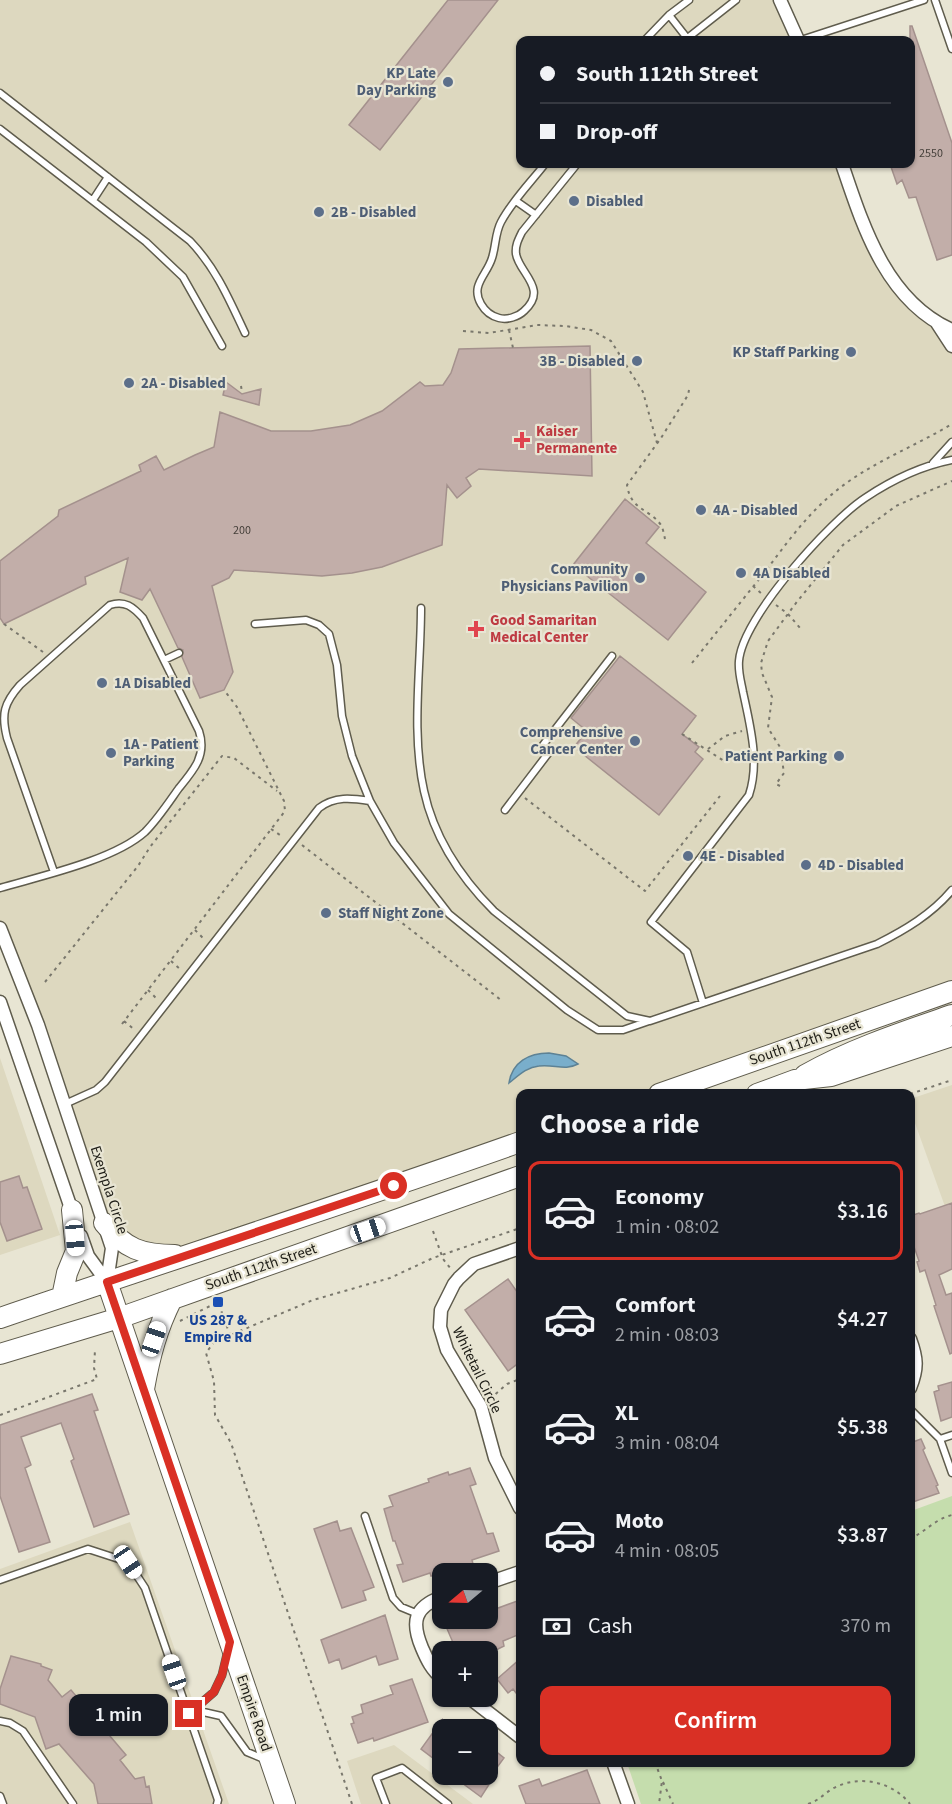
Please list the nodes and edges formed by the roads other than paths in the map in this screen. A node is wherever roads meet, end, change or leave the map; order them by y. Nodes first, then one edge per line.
1 (689, 0) edge
2 (736, 0) edge
3 (780, 0) edge
4 (924, 0) edge
5 (935, 0) edge
6 (669, 15) junction
7 (649, 36) edge
8 (684, 36) edge
9 (690, 36) edge
10 (797, 36) edge
11 (812, 36) edge
12 (952, 49) edge
13 (0, 93) edge
14 (0, 129) edge
15 (542, 168) edge
16 (574, 168) edge
17 (843, 168) edge
18 (108, 177) junction
19 (93, 200) junction
20 (516, 201) junction
21 (536, 215) junction
22 (937, 323) junction
23 (952, 330) edge
24 (245, 333) dead end
25 (222, 346) dead end
26 (952, 346) edge
27 (952, 442) edge
28 (952, 460) edge
29 (932, 464) junction
30 (421, 608) dead end
31 (255, 624) dead end
32 (179, 653) dead end
33 (612, 656) dead end
34 (164, 660) junction
35 (370, 801) junction
36 (505, 810) dead end
37 (54, 872) junction
38 (0, 888) edge
39 (952, 890) edge
40 (0, 928) edge
41 (952, 991) edge
42 (0, 1002) edge
43 (704, 1003) junction
44 (952, 1014) edge
45 (650, 1021) junction
46 (5, 1034) edge
47 (952, 1036) edge
48 (795, 1080) junction
49 (672, 1089) edge
50 (771, 1089) edge
51 (65, 1104) junction
52 (516, 1143) edge
53 (516, 1177) edge
54 (72, 1210) junction
55 (104, 1223) junction
56 (516, 1249) edge
57 (184, 1255) junction
58 (107, 1282) junction
59 (62, 1297) junction
60 (172, 1299) junction
61 (0, 1318) edge
62 (119, 1318) junction
63 (915, 1353) edge
64 (0, 1354) edge
65 (915, 1376) edge
66 (143, 1391) junction
67 (915, 1414) edge
68 (952, 1435) edge
69 (939, 1439) junction
70 (952, 1473) edge
71 (516, 1500) edge
72 (365, 1516) dead end
73 (516, 1573) edge
74 (0, 1580) edge
75 (498, 1580) edge
76 (432, 1602) edge
77 (418, 1614) junction
78 (230, 1642) junction
79 (432, 1668) edge
80 (481, 1707) edge
81 (189, 1714) junction
82 (0, 1720) edge
83 (516, 1734) edge
84 (271, 1762) junction
85 (615, 1767) edge
86 (0, 1796) edge
87 (3, 1804) edge
88 (73, 1804) edge
89 (217, 1804) edge
90 (285, 1804) edge
91 (386, 1804) edge
92 (448, 1804) edge
93 (627, 1804) edge

1 - 6 lane
2 - 9 lane
3 - 10 street
4 - 11 lane
5 - 12 lane
6 - 7 lane
6 - 8 lane
13 - 18 lane
14 - 19 lane
15 - 20 lane
16 - 21 lane
17 - 22 street
18 - 19 lane
18 - 24 lane
19 - 25 lane
20 - 21 lane
20 - 21 lane
22 - 23 street
22 - 26 street
27 - 29 lane
28 - 29 lane
29 - 43 lane
30 - 45 lane
31 - 35 lane
32 - 34 lane
33 - 36 lane
34 - 37 lane
34 - 37 lane
35 - 45 lane
35 - 51 lane
37 - 38 lane
39 - 43 lane
40 - 51 street, Exempla Circle
41 - 49 main road, South 112th Street
42 - 46 street
43 - 45 lane
44 - 48 main road
46 - 54 street
47 - 48 main road
48 - 50 main road
51 - 55 street, Exempla Circle
52 - 57 main road
53 - 60 main road, South 112th Street
54 - 58 street
54 - 59 main road
55 - 57 main road
55 - 58 street, Exempla Circle
56 - 71 street, Whitetail Circle
57 - 58 main road
58 - 59 main road
58 - 62 main road, Empire Road
59 - 61 main road
60 - 62 main road, South 112th Street
60 - 66 main road
62 - 64 main road, South 112th Street
62 - 66 main road, Empire Road
63 - 65 street
66 - 78 main road, Empire Road
67 - 69 lane
68 - 69 lane
69 - 70 lane
72 - 77 lane
73 - 75 street
74 - 81 lane
76 - 77 street
77 - 79 street
78 - 81 lane
78 - 84 main road, Empire Road
80 - 83 street
81 - 84 lane
81 - 89 lane
82 - 88 lane
84 - 90 main road, Empire Road
85 - 93 street
86 - 87 lane
91 - 92 lane

